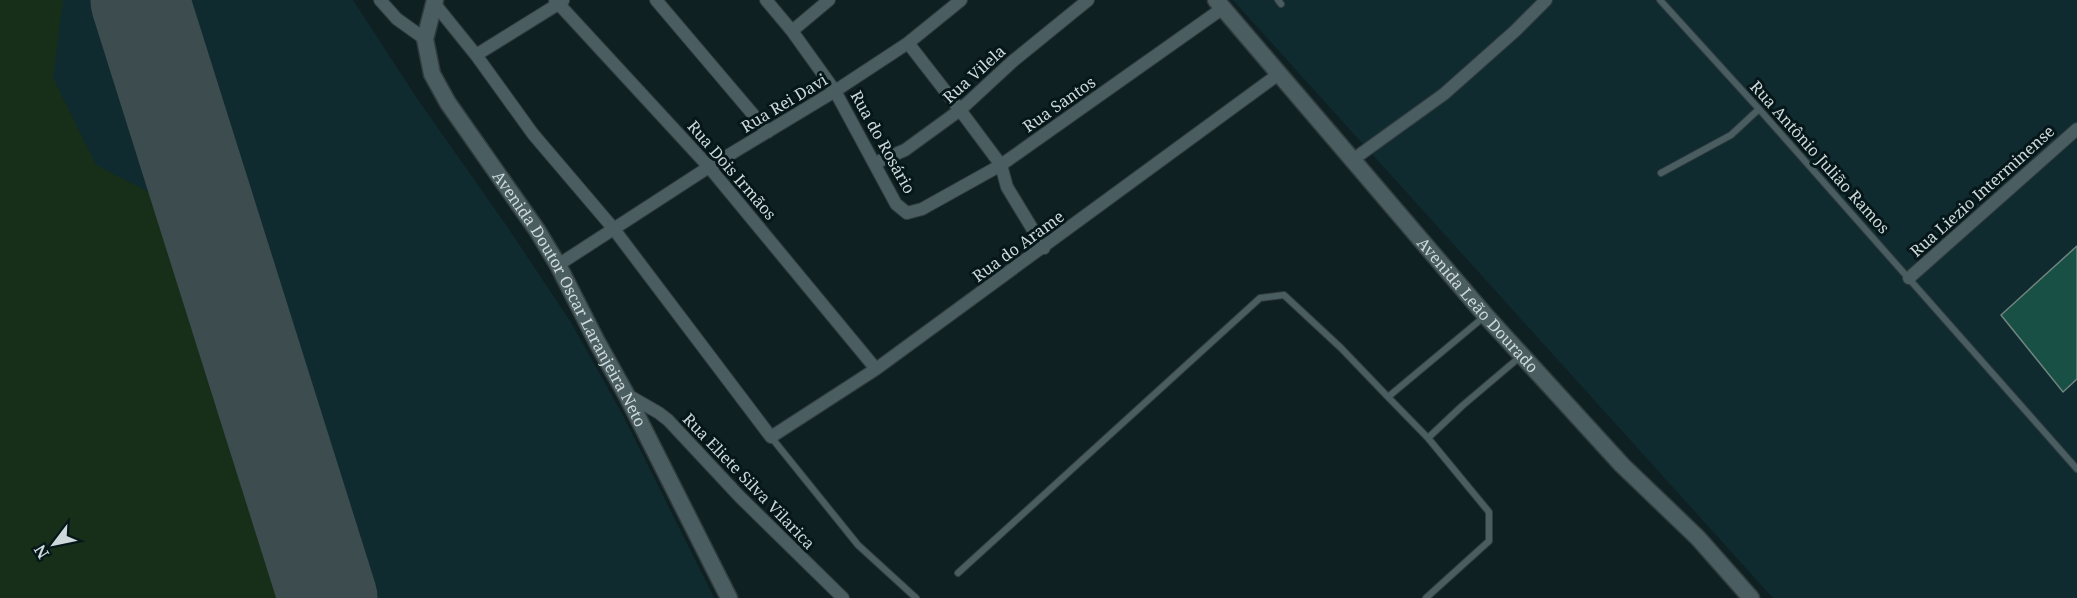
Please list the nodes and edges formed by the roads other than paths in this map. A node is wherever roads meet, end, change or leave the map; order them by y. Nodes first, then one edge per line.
1 (380, 0) edge
2 (656, 0) edge
3 (766, 0) edge
4 (829, 0) edge
5 (961, 0) edge
6 (1088, 0) edge
7 (1546, 0) edge
8 (1660, 0) edge
9 (434, 1) edge
10 (559, 1) edge
11 (1220, 4) edge
12 (792, 31) junction
13 (425, 39) junction
14 (908, 43) junction
15 (476, 55) junction
16 (1280, 73) junction
17 (836, 91) junction
18 (1760, 109) junction
19 (960, 110) junction
20 (2077, 129) edge
21 (768, 132) junction
22 (1351, 161) junction
23 (875, 164) junction
24 (1000, 165) junction
25 (709, 167) junction
26 (1661, 174) dead end
27 (907, 213) joint
28 (613, 228) junction
29 (1044, 248) junction
30 (558, 265) junction
31 (1909, 278) junction
32 (1486, 316) junction
33 (1521, 356) junction
34 (876, 369) junction
35 (626, 394) junction
36 (1388, 397) junction
37 (771, 437) junction
38 (1428, 438) junction
39 (2077, 469) edge
40 (958, 573) dead end
41 (729, 598) edge
42 (843, 598) edge
43 (916, 598) edge
44 (1426, 598) edge
45 (1751, 598) edge

1 - 13 street
2 - 21 street
3 - 12 street, Rua do Rosário
4 - 12 street
5 - 14 street, Rua Rei Davi
6 - 19 street, Rua Vilela
7 - 22 street
8 - 18 lane, Rua Antônio Julião Ramos
9 - 13 main road, Avenida Doutor Oscar Laranjeira Neto
9 - 15 street
10 - 15 street
10 - 25 street, Rua Dois Irmãos
11 - 16 main road, Avenida Leão Dourado
11 - 24 street, Rua Santos
12 - 17 street, Rua do Rosário
13 - 30 main road, Avenida Doutor Oscar Laranjeira Neto
14 - 17 street, Rua Rei Davi
14 - 19 street
15 - 28 street
16 - 22 main road, Avenida Leão Dourado
16 - 29 street, Rua do Arame
17 - 21 street, Rua Rei Davi
17 - 23 street, Rua do Rosário
18 - 26 lane
18 - 31 lane, Rua Antônio Julião Ramos
19 - 23 street, Rua Vilela
19 - 24 street
20 - 31 street, Rua Liezio Interminense
21 - 25 street, Rua Rei Davi
22 - 32 main road, Avenida Leão Dourado
23 - 27 street, Rua do Rosário
24 - 27 street, Rua Santos
24 - 29 street
25 - 28 street, Rua Rei Davi
25 - 34 street, Rua Dois Irmãos
28 - 30 street, Rua Rei Davi
28 - 37 street
29 - 34 street, Rua do Arame
30 - 35 main road, Avenida Doutor Oscar Laranjeira Neto
31 - 39 lane, Rua Antônio Julião Ramos
32 - 33 main road, Avenida Leão Dourado
32 - 36 lane
33 - 38 lane
33 - 45 main road, Avenida Leão Dourado
34 - 37 street, Rua do Arame
35 - 41 main road, Avenida Doutor Oscar Laranjeira Neto
35 - 42 street, Rua Eliete Silva Vilarica
36 - 38 lane
36 - 40 lane
37 - 43 lane
38 - 44 lane

